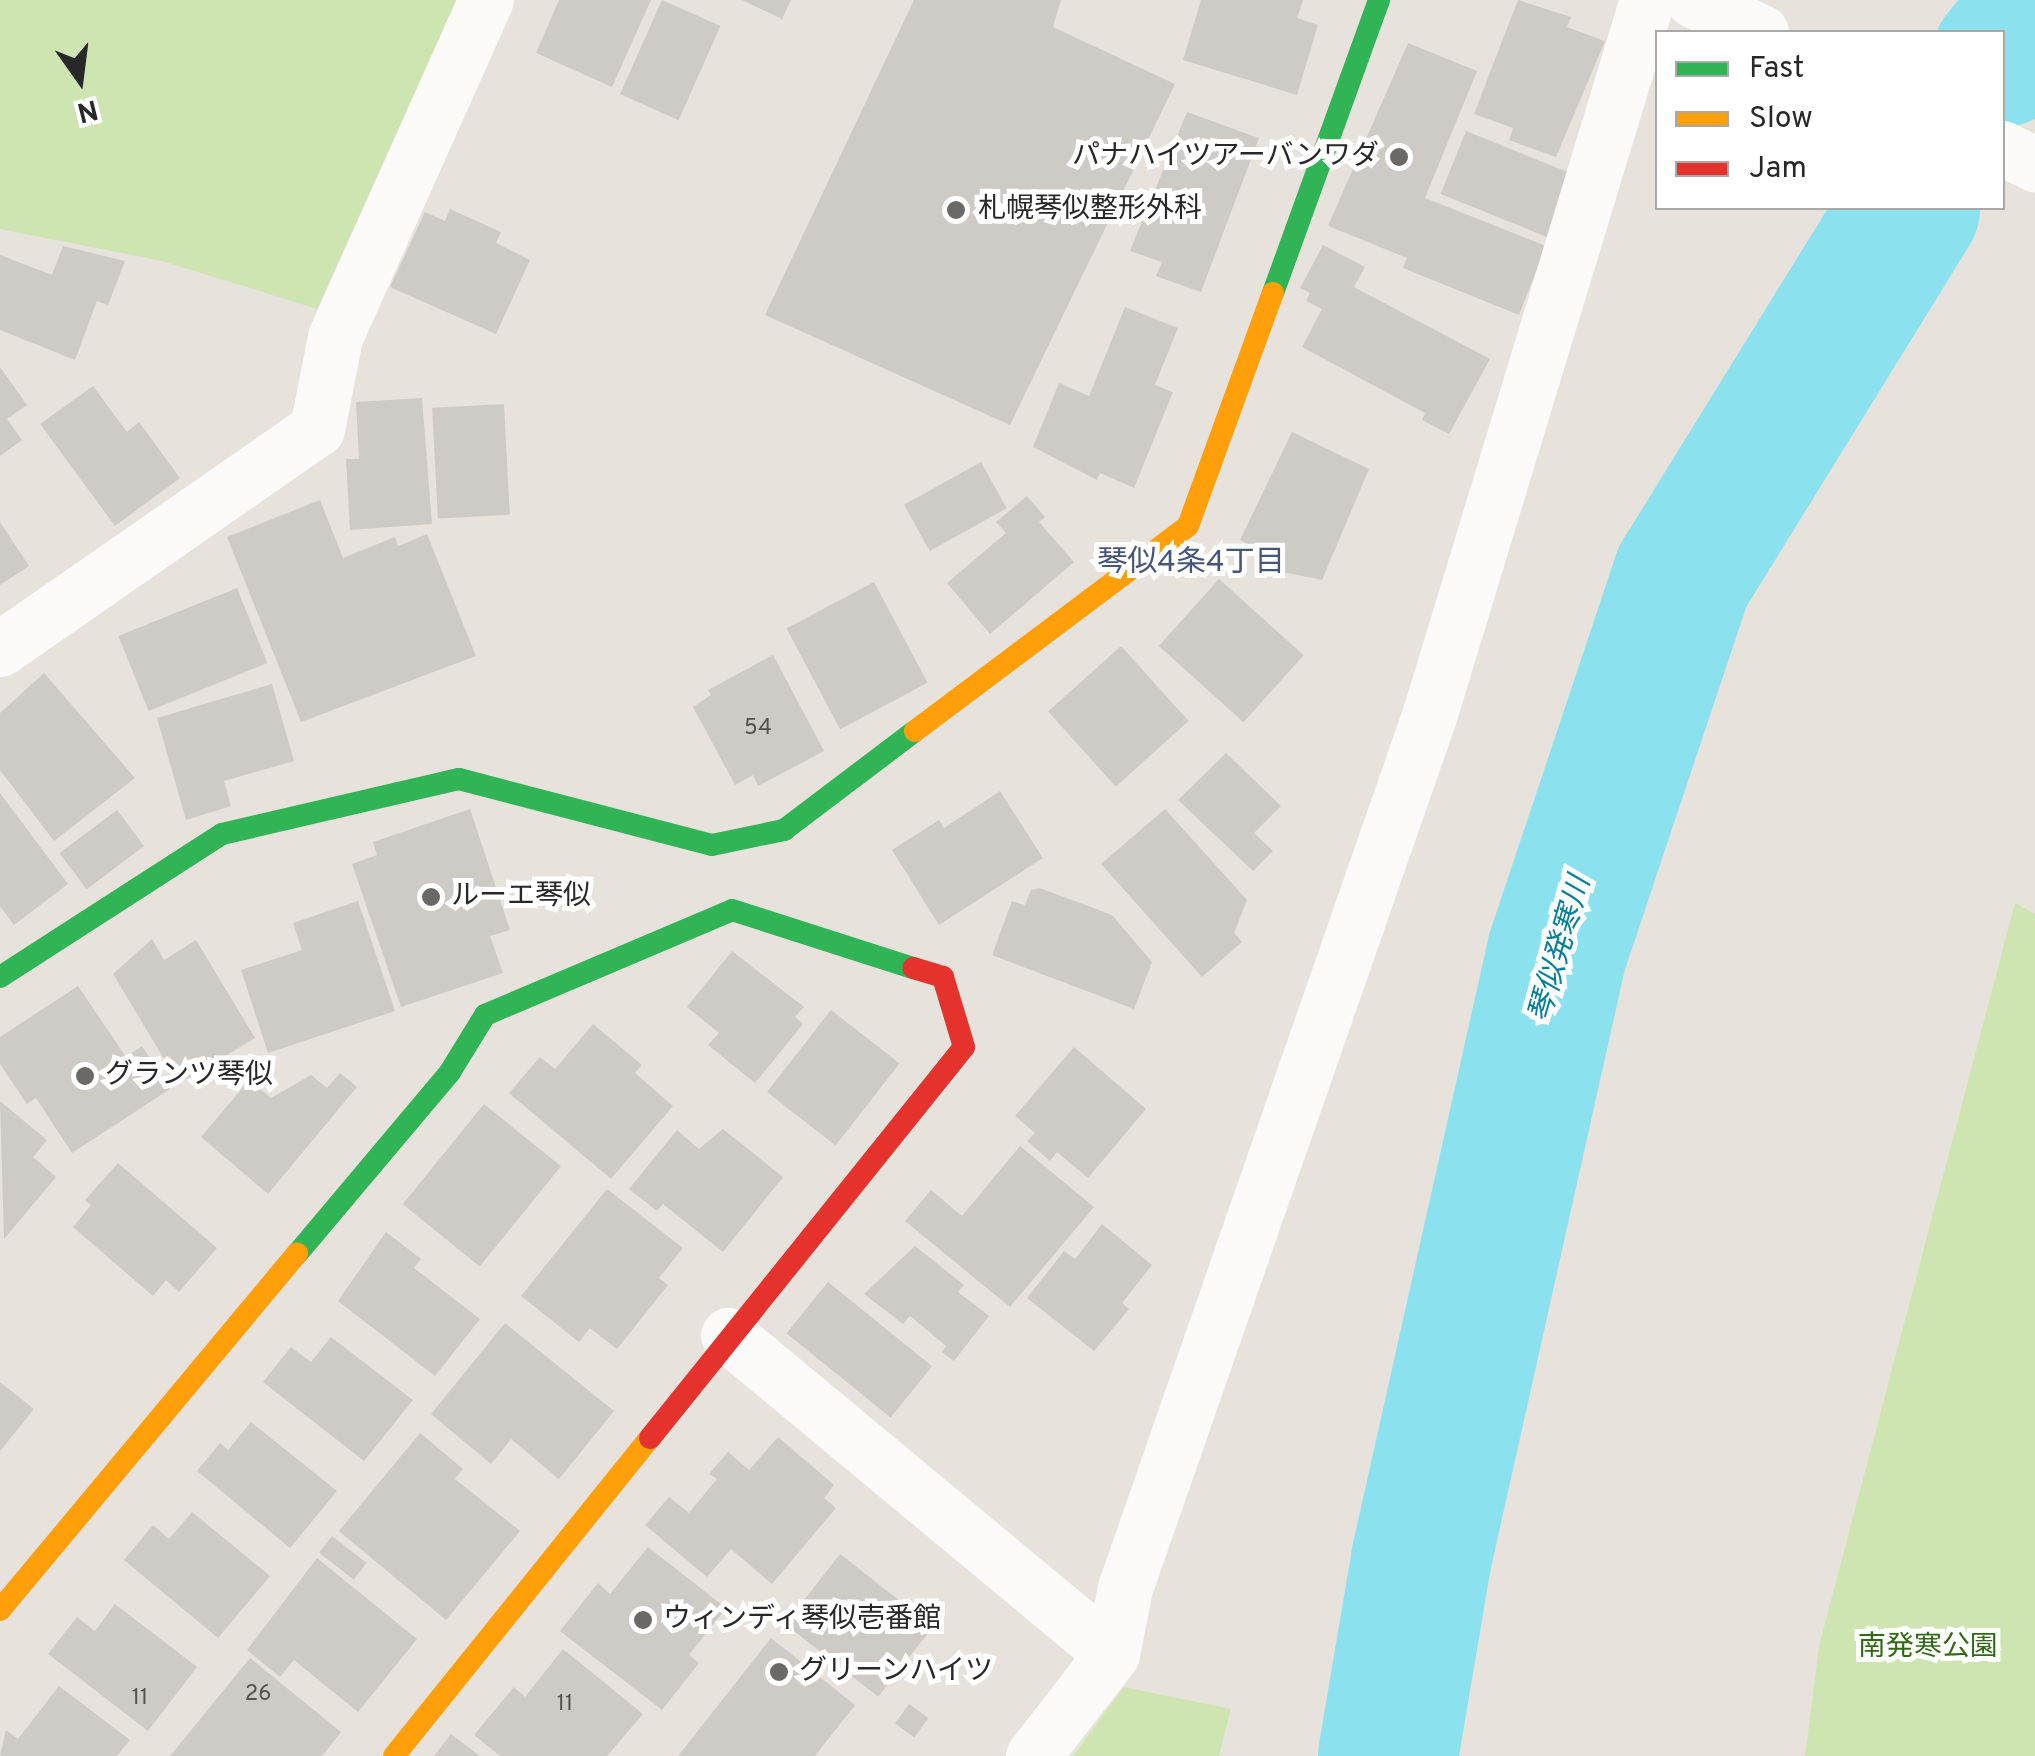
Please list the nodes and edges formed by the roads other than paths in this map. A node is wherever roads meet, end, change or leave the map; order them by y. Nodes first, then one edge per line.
1 (486, 0) edge
2 (1379, 0) edge
3 (1647, 0) edge
4 (1693, 0) edge
5 (1757, 30) edge
6 (2005, 149) edge
7 (2035, 164) edge
8 (0, 648) edge
9 (7, 966) edge
10 (728, 1335) junction
11 (0, 1610) edge
12 (1112, 1654) junction
13 (394, 1756) edge
14 (1033, 1756) edge

1 - 8 street
2 - 9 street
3 - 12 street
4 - 5 street
6 - 7 street
10 - 11 street
10 - 12 street
10 - 13 street
12 - 14 street

